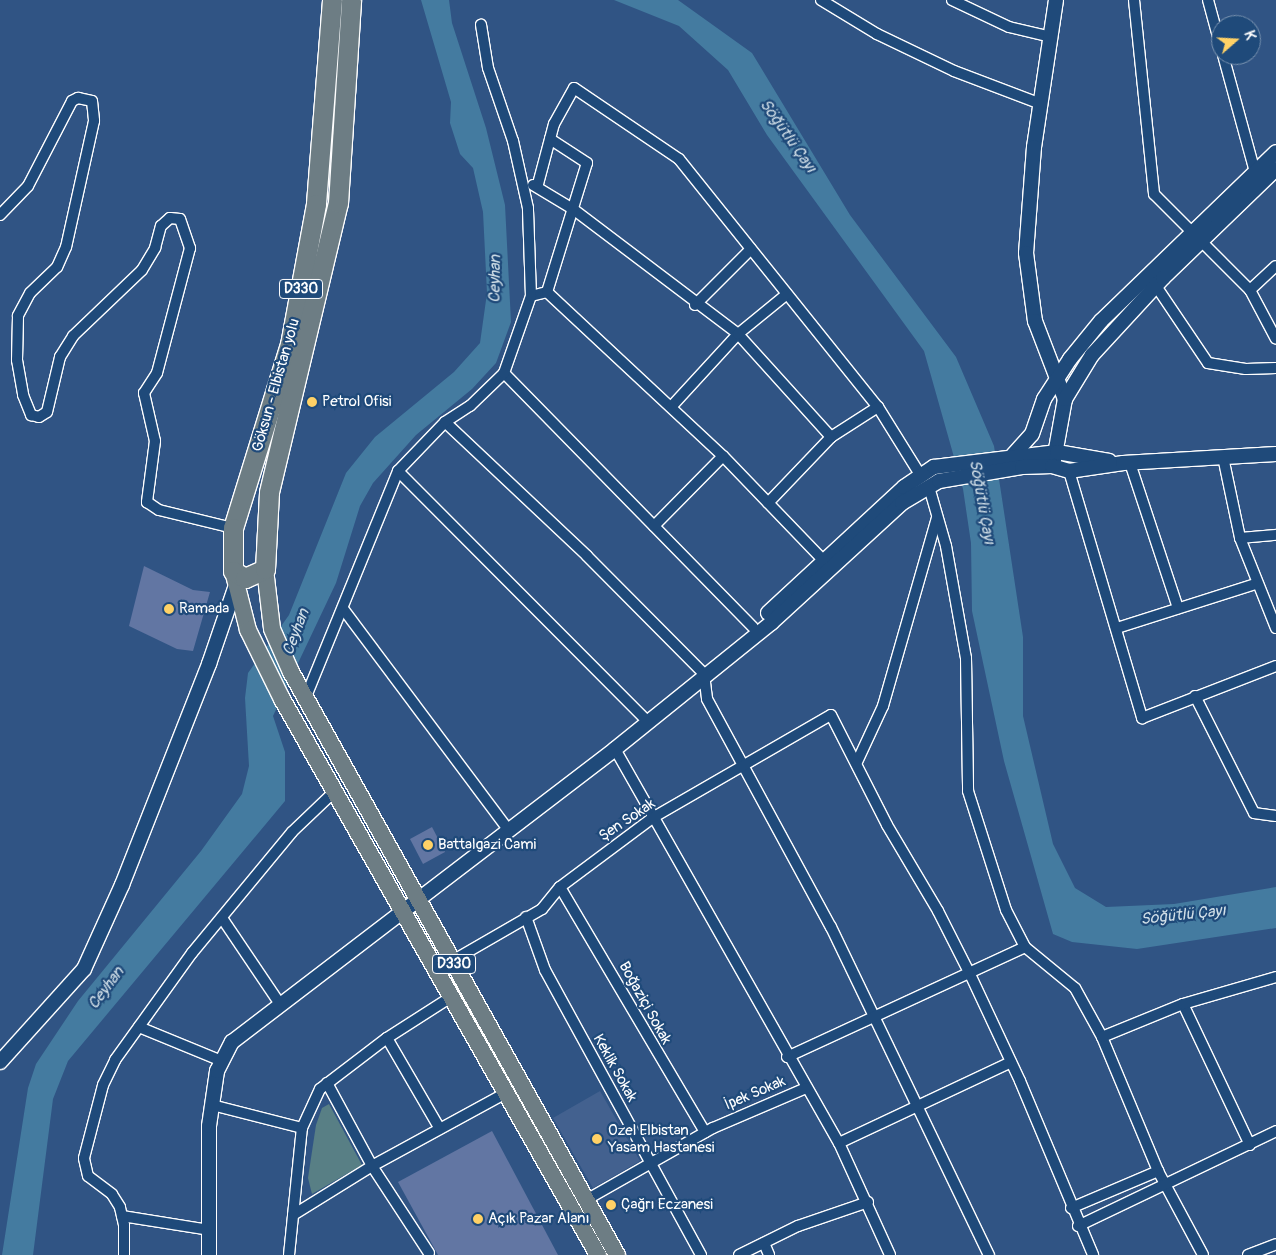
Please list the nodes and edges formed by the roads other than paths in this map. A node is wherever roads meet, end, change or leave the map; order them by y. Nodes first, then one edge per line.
1 (332, 0) edge
2 (351, 0) edge
3 (821, 0) edge
4 (952, 0) edge
5 (1056, 0) edge
6 (1134, 0) edge
7 (1208, 0) edge
8 (1212, 15) edge
9 (481, 24) dead end
10 (1051, 37) junction
11 (1226, 65) edge
12 (1041, 104) junction
13 (550, 139) junction
14 (1276, 152) edge
15 (1276, 169) edge
16 (1255, 172) junction
17 (538, 184) junction
18 (524, 186) junction
19 (573, 209) junction
20 (0, 215) edge
21 (1197, 237) junction
22 (751, 249) junction
23 (1276, 266) edge
24 (1156, 286) junction
25 (1250, 290) junction
26 (547, 292) junction
27 (787, 294) junction
28 (531, 296) junction
29 (695, 305) junction
30 (738, 334) junction
31 (1276, 339) edge
32 (1276, 368) edge
33 (504, 373) junction
34 (1055, 382) junction
35 (1065, 399) junction
36 (671, 407) junction
37 (878, 407) junction
38 (444, 422) junction
39 (831, 437) junction
40 (1057, 452) junction
41 (1276, 454) edge
42 (1013, 455) junction
43 (723, 456) junction
44 (1223, 457) junction
45 (1126, 463) junction
46 (1052, 466) junction
47 (398, 470) junction
48 (1069, 471) junction
49 (930, 482) junction
50 (768, 503) junction
51 (938, 517) junction
52 (654, 526) junction
53 (1276, 535) edge
54 (233, 536) junction
55 (1240, 538) junction
56 (265, 549) junction
57 (823, 560) junction
58 (265, 569) junction
59 (234, 578) junction
60 (1256, 584) junction
61 (1178, 608) junction
62 (344, 610) junction
63 (1276, 626) edge
64 (753, 627) junction
65 (1117, 628) junction
66 (1276, 666) edge
67 (704, 674) junction
68 (1195, 696) junction
69 (306, 699) junction
70 (648, 722) junction
71 (615, 750) junction
72 (857, 762) junction
73 (743, 765) junction
74 (333, 793) junction
75 (1276, 816) edge
76 (654, 818) junction
77 (508, 829) junction
78 (560, 887) junction
79 (416, 898) junction
80 (403, 910) junction
81 (526, 917) junction
82 (222, 918) junction
83 (1025, 947) junction
84 (452, 961) junction
85 (968, 972) junction
86 (1276, 977) edge
87 (451, 997) junction
88 (280, 1004) junction
89 (1183, 1004) junction
90 (874, 1014) junction
91 (139, 1027) junction
92 (387, 1038) junction
93 (1102, 1038) junction
94 (787, 1057) junction
95 (222, 1060) junction
96 (0, 1062) edge
97 (1011, 1062) junction
98 (327, 1083) junction
99 (806, 1088) junction
100 (506, 1093) junction
101 (212, 1105) junction
102 (918, 1105) junction
103 (302, 1128) junction
104 (440, 1129) junction
105 (1276, 1131) edge
106 (705, 1132) junction
107 (839, 1144) junction
108 (1250, 1145) junction
109 (650, 1163) junction
110 (372, 1166) junction
111 (1158, 1171) junction
112 (1166, 1187) junction
113 (586, 1200) junction
114 (868, 1202) junction
115 (1071, 1208) junction
116 (293, 1215) junction
117 (122, 1216) junction
118 (1078, 1226) junction
119 (209, 1230) junction
120 (764, 1243) junction
121 (1276, 1244) edge
122 (429, 1252) dead end
123 (124, 1255) edge
124 (209, 1255) edge
125 (289, 1255) edge
126 (598, 1255) edge
127 (617, 1255) edge
128 (701, 1255) edge
129 (739, 1255) edge
130 (769, 1255) edge
131 (890, 1255) edge
132 (990, 1255) edge
133 (1093, 1255) edge
134 (1203, 1255) edge
135 (1248, 1255) edge

1 - 54 highway, Göksun - Elbistan yolu / D330
2 - 56 highway, Göksun - Elbistan yolu / D330
3 - 12 street
4 - 10 street
5 - 10 street
6 - 21 street
7 - 8 street
9 - 18 street
10 - 12 street
11 - 16 street
12 - 34 street
13 - 17 street
13 - 19 street
13 - 22 street
14 - 16 street
15 - 21 street
16 - 21 street
17 - 18 street
17 - 19 street
18 - 28 street
19 - 26 street
19 - 29 street
20 - 54 street
21 - 24 street
21 - 25 street
21 - 34 street
22 - 27 street
22 - 29 street
23 - 25 street
24 - 32 street
24 - 35 street
25 - 31 street
26 - 28 street
26 - 36 street
27 - 30 street
27 - 37 street
28 - 33 street
29 - 30 street
30 - 36 street
30 - 39 street
33 - 38 street
33 - 52 street
34 - 35 street
34 - 42 street
35 - 40 street
36 - 43 street
37 - 39 street
37 - 49 street
38 - 47 street
38 - 67 street
39 - 50 street
40 - 42 street
40 - 45 street
40 - 46 street
41 - 44 street
42 - 49 street
43 - 50 street
43 - 52 street
44 - 45 street
44 - 55 street
45 - 48 street
45 - 61 street
46 - 48 street
46 - 49 street
47 - 62 street
47 - 70 street
48 - 65 street
49 - 51 street
49 - 57 street
49 - 67 street
50 - 57 street
51 - 72 street
51 - 83 street
52 - 64 street
53 - 55 street
54 - 56 highway
54 - 59 highway, Göksun - Elbistan yolu / D330
55 - 60 street
56 - 58 highway, Göksun - Elbistan yolu / D330
57 - 64 street
58 - 59 highway
58 - 69 main road, Göksun - Elbistan yolu / D330
59 - 74 main road, Göksun - Elbistan yolu / D330
59 - 96 street
60 - 61 street
60 - 63 street
61 - 65 street
62 - 69 street
62 - 77 street
64 - 67 street
65 - 68 street
66 - 68 street
67 - 70 street
67 - 73 street
68 - 75 street
69 - 79 main road, D330
70 - 71 street
71 - 76 street
71 - 77 street
72 - 73 street, Şen Sokak
72 - 85 street
73 - 76 street, Şen Sokak
73 - 90 street
74 - 80 main road, D330
74 - 82 street
76 - 78 street, Şen Sokak
76 - 94 street
77 - 79 street
78 - 81 street, Şen Sokak
78 - 106 street, Boğaziçi Sokak
79 - 80 street
79 - 84 main road, D330
80 - 87 main road, D330
80 - 88 street
81 - 84 street, Şen Sokak
81 - 109 street, Keklik Sokak
82 - 88 street
82 - 91 street
83 - 85 street
83 - 93 street
84 - 113 main road, D330
85 - 90 street
85 - 97 street
86 - 89 street
87 - 92 street
87 - 100 main road, D330
88 - 95 street
89 - 93 street
89 - 108 street
90 - 94 street
90 - 102 street
91 - 95 street
91 - 117 street
92 - 98 street
92 - 104 street
93 - 111 street
94 - 99 street
95 - 101 street
97 - 102 street
97 - 115 street
98 - 103 street
98 - 110 street
99 - 106 street, İpek Sokak
99 - 107 street
100 - 104 street
100 - 126 main road, D330
101 - 103 street
101 - 119 street
102 - 107 street
102 - 132 street
103 - 116 street
104 - 110 street
105 - 108 street
106 - 109 street, İpek Sokak
107 - 114 street
108 - 112 street
109 - 113 street, İpek Sokak
109 - 128 street, Keklik Sokak
110 - 116 street
110 - 122 street
111 - 112 street
111 - 115 street
112 - 118 street
112 - 134 street
113 - 127 main road, D330
114 - 120 street
114 - 131 street
115 - 118 street
116 - 125 street
117 - 119 street
117 - 123 street
118 - 133 street
119 - 124 street
120 - 129 street
120 - 130 street
121 - 135 street

